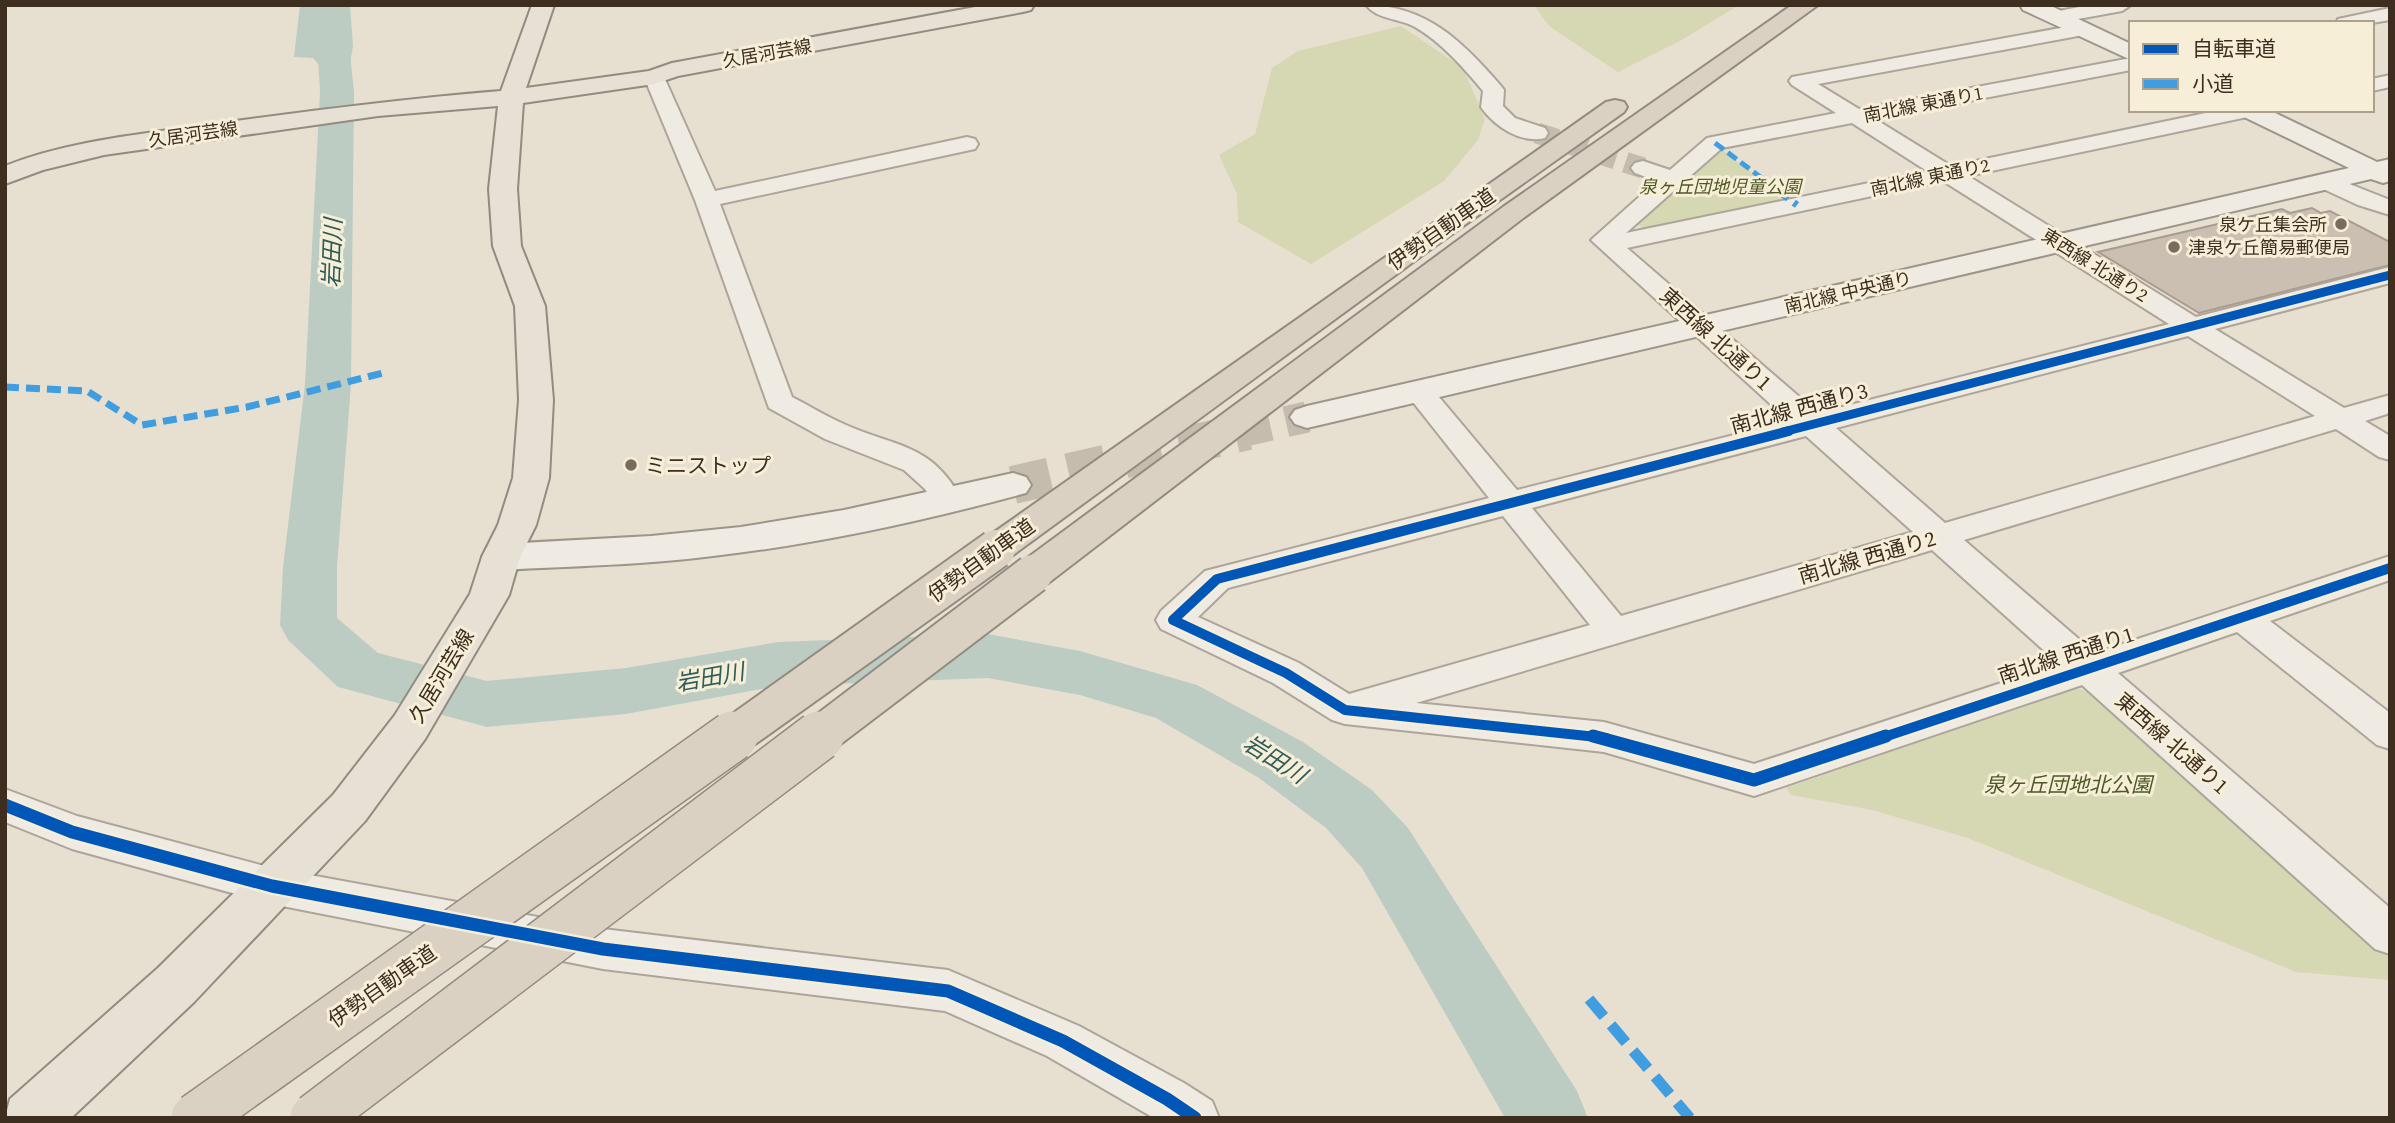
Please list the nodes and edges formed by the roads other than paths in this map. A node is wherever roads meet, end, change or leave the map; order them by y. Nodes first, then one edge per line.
1 (543, 5) edge
2 (1023, 5) edge
3 (1375, 5) edge
4 (1768, 5) edge
5 (1807, 5) edge
6 (2031, 5) edge
7 (2122, 5) edge
8 (2383, 5) edge
9 (2390, 8) edge
10 (2390, 14) edge
11 (2056, 17) junction
12 (2355, 21) edge
13 (2082, 30) junction
14 (2129, 52) edge
15 (2129, 64) edge
16 (654, 76) junction
17 (511, 97) junction
18 (2240, 112) edge
19 (2254, 112) edge
20 (1856, 116) junction
21 (1537, 133) tunnel mouth
22 (967, 144) dead end
23 (1643, 168) tunnel mouth
24 (10, 171) edge
25 (2385, 172) edge
26 (1948, 173) junction
27 (1672, 179) junction
28 (2328, 182) junction
29 (707, 200) junction
30 (2390, 208) edge
31 (2060, 243) junction
32 (1608, 244) junction
33 (2390, 275) edge
34 (1701, 326) junction
35 (2192, 326) junction
36 (1419, 391) junction
37 (2390, 404) edge
38 (1307, 417) tunnel mouth
39 (2339, 418) junction
40 (1812, 425) junction
41 (2390, 450) edge
42 (1013, 485) tunnel mouth
43 (946, 500) junction
44 (1510, 503) junction
45 (1938, 536) junction
46 (1014, 561) junction
47 (2386, 572) edge
48 (495, 576) junction
49 (2241, 618) junction
50 (1614, 631) junction
51 (2088, 668) junction
52 (1345, 710) junction
53 (2390, 734) edge
54 (5, 805) edge
55 (272, 886) junction
56 (2390, 935) edge
57 (30, 1118) edge
58 (196, 1118) edge
59 (315, 1118) edge
60 (1195, 1118) edge

1 - 17 main road, 久居河芸線
2 - 16 main road, 久居河芸線
3 - 21 street
4 - 46 highway, 伊勢自動車道
5 - 46 highway, 伊勢自動車道
6 - 11 street
7 - 11 street
8 - 9 street
10 - 12 street
11 - 13 street
13 - 14 street
13 - 20 street, 東西線 北通り2
15 - 20 street, 南北線 東通り1
16 - 17 main road, 久居河芸線
16 - 29 street
17 - 24 main road, 久居河芸線
17 - 48 main road, 久居河芸線
18 - 26 street, 南北線 東通り2
19 - 25 street
20 - 26 street, 東西線 北通り2
20 - 27 street, 南北線 東通り1
22 - 29 street
23 - 27 street
25 - 28 street, 南北線 中央通り
26 - 31 street, 東西線 北通り2
26 - 32 street, 南北線 東通り2
27 - 32 street
28 - 30 street
28 - 31 street, 南北線 中央通り
29 - 43 street
31 - 34 street, 南北線 中央通り
31 - 35 street, 東西線 北通り2
32 - 34 street, 東西線 北通り1
33 - 35 street, 南北線 西通り3
34 - 36 street, 南北線 中央通り
34 - 40 street, 東西線 北通り1
35 - 39 street, 東西線 北通り2
35 - 40 street, 南北線 西通り3
36 - 38 street, 南北線 中央通り
36 - 44 street
37 - 39 street, 南北線 西通り2
39 - 41 street, 東西線 北通り2
39 - 45 street, 南北線 西通り2
40 - 44 street, 南北線 西通り3
40 - 45 street, 東西線 北通り1
42 - 43 street
43 - 48 street
44 - 50 street
44 - 52 street, 南北線 西通り3
45 - 50 street, 南北線 西通り2
45 - 51 street, 東西線 北通り1
46 - 58 highway, 伊勢自動車道, bridge
46 - 59 highway, 伊勢自動車道, bridge
47 - 49 street, 南北線 西通り1
48 - 55 main road, 久居河芸線
49 - 51 street, 南北線 西通り1
49 - 53 street
50 - 52 street, 南北線 西通り2
51 - 52 street, 南北線 西通り1
51 - 56 street, 東西線 北通り1
54 - 55 street
55 - 57 main road, 久居河芸線
55 - 60 street

